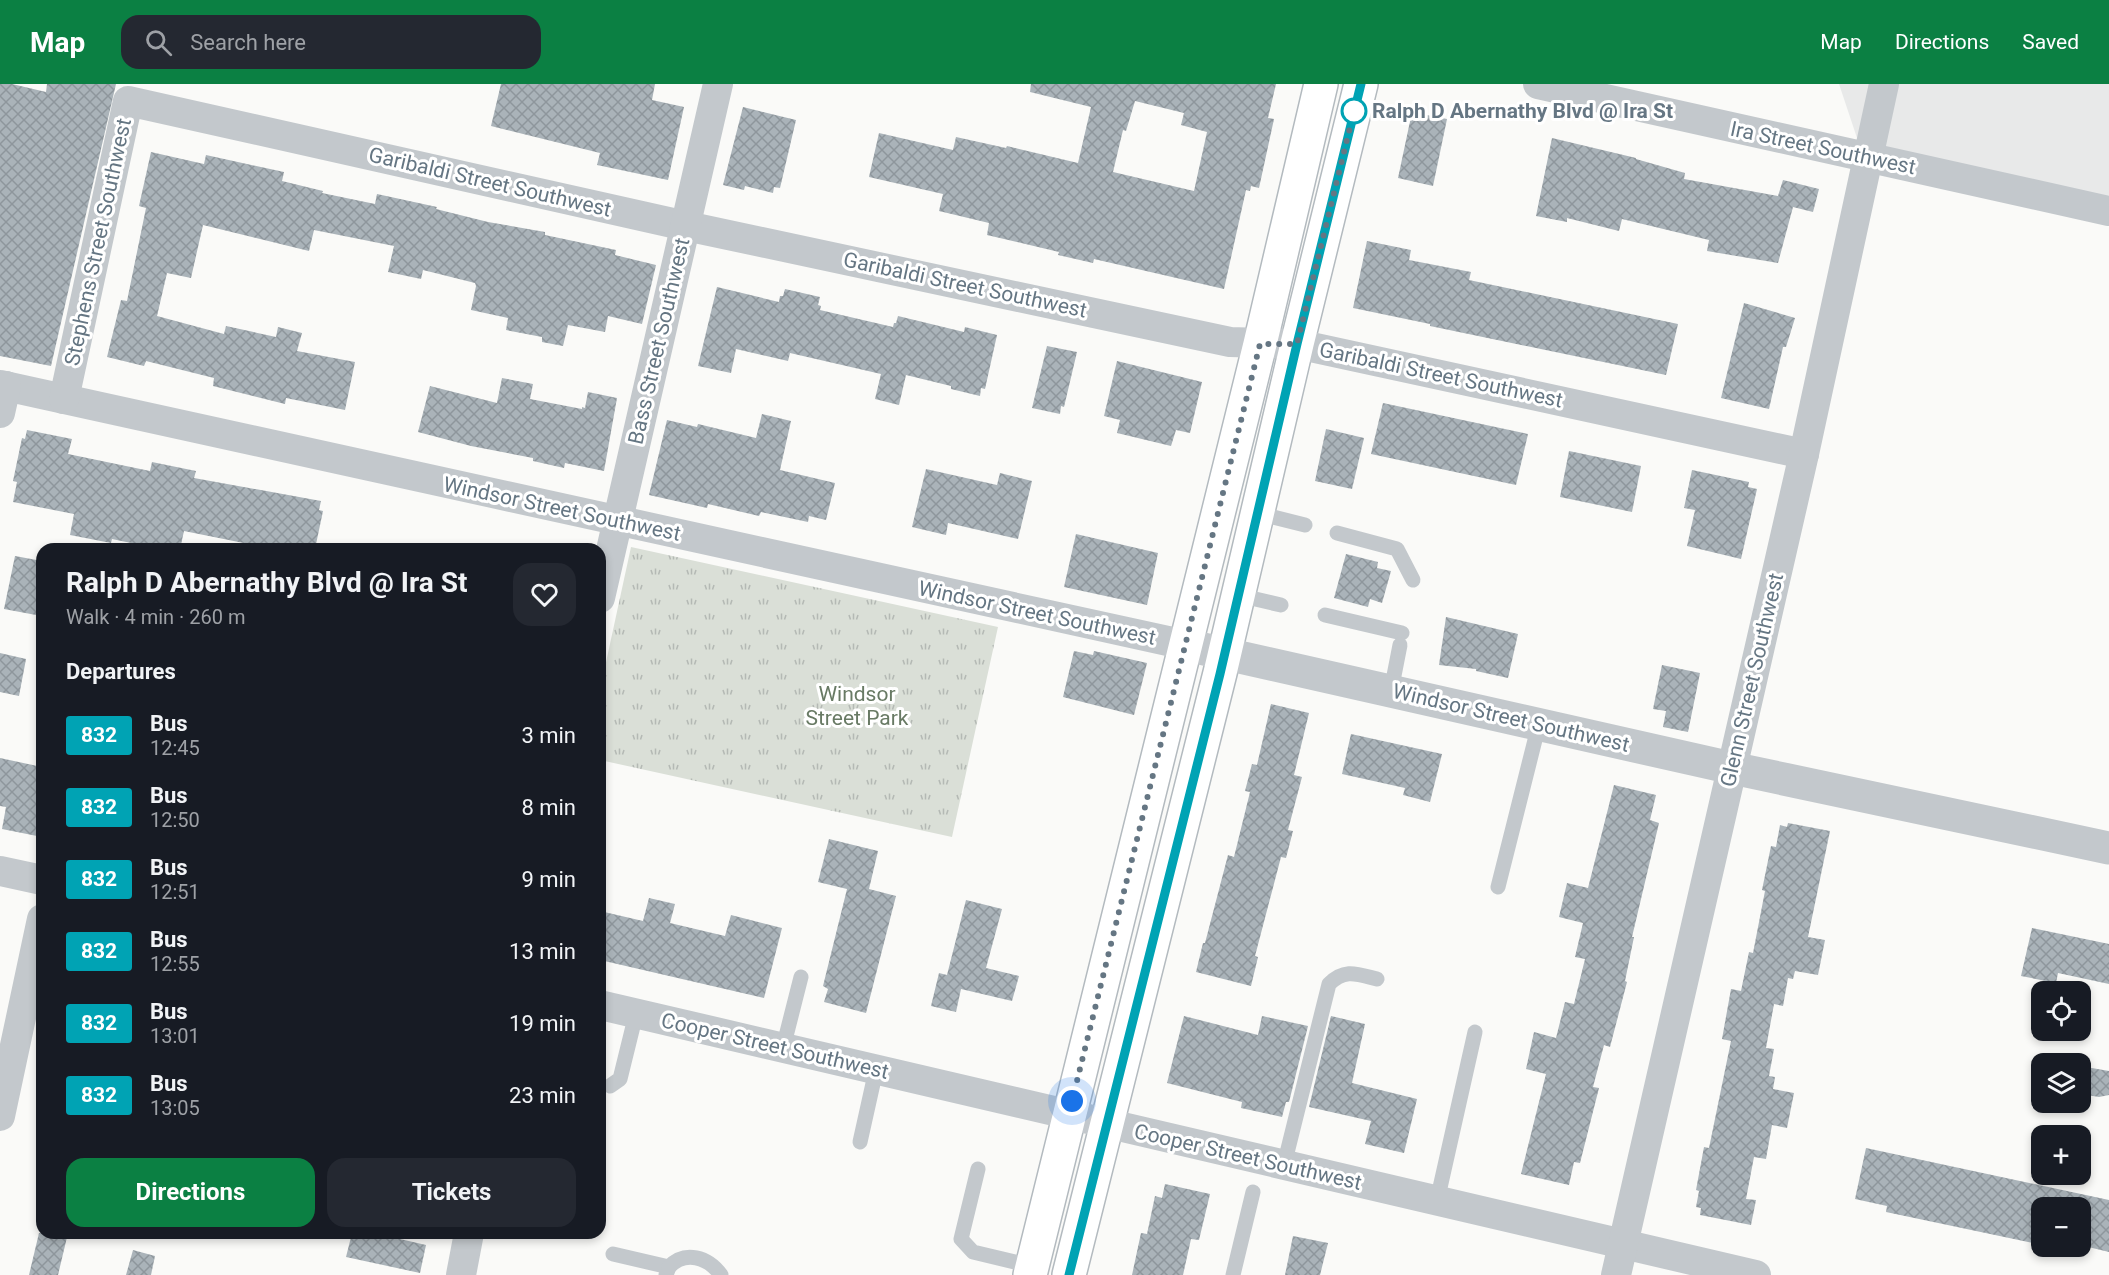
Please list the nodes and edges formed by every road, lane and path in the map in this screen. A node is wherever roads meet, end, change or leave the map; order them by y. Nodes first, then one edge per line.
1 (718, 84) edge
2 (1321, 84) edge
3 (1361, 84) edge
4 (1538, 84) edge
5 (1884, 84) edge
6 (130, 92) edge
7 (1868, 157) junction
8 (2109, 211) edge
9 (686, 226) junction
10 (1260, 344) junction
11 (1297, 344) junction
12 (2, 395) edge
13 (64, 399) junction
14 (1804, 454) junction
15 (1257, 513) junction
16 (618, 522) junction
17 (1305, 525) dead end
18 (1337, 533) dead end
19 (606, 573) edge
20 (1413, 579) dead end
21 (1238, 595) junction
22 (1281, 604) dead end
23 (1325, 615) dead end
24 (1186, 645) junction
25 (1225, 653) junction
26 (1391, 691) junction
27 (1539, 724) junction
28 (1732, 768) junction
29 (2109, 848) edge
30 (0, 871) edge
31 (36, 879) edge
32 (1498, 887) dead end
33 (36, 947) edge
34 (801, 977) dead end
35 (1377, 979) dead end
36 (606, 1006) edge
37 (636, 1014) junction
38 (1475, 1032) dead end
39 (783, 1048) junction
40 (876, 1070) junction
41 (610, 1086) dead end
42 (1069, 1115) junction
43 (0, 1116) edge
44 (1107, 1124) junction
45 (860, 1142) dead end
46 (1284, 1165) junction
47 (978, 1169) dead end
48 (1253, 1192) dead end
49 (1437, 1201) junction
50 (468, 1239) edge
51 (1623, 1244) junction
52 (614, 1254) dead end
53 (668, 1271) edge
54 (1031, 1271) edge
55 (461, 1275) edge
56 (721, 1275) edge
57 (1069, 1275) edge
58 (1233, 1275) edge
59 (1616, 1275) edge
60 (1756, 1275) edge

1 - 9 street, Bass Street Southwest
2 - 10 main road
3 - 11 main road
4 - 7 street, Ira Street Southwest
5 - 7 street, Glenn Street Southwest
6 - 9 street, Garibaldi Street Southwest
6 - 13 street, Stephens Street Southwest
7 - 8 street, Ira Street Southwest
7 - 14 street, Glenn Street Southwest
9 - 10 street, Garibaldi Street Southwest
9 - 16 street, Bass Street Southwest
10 - 11 street, Garibaldi Street Southwest
10 - 24 main road
11 - 14 street, Garibaldi Street Southwest
11 - 15 main road
12 - 13 street, Windsor Street Southwest
13 - 16 street, Windsor Street Southwest
14 - 28 street, Glenn Street Southwest
15 - 17 lane
15 - 21 main road
16 - 19 street, Bass Street Southwest
16 - 24 street, Windsor Street Southwest
18 - 20 lane
21 - 22 lane
21 - 25 main road
23 - 26 lane
24 - 25 street, Windsor Street Southwest
24 - 42 main road
25 - 26 street, Windsor Street Southwest
25 - 44 main road
26 - 27 street, Windsor Street Southwest
27 - 28 street, Windsor Street Southwest
27 - 32 lane
28 - 29 street, Windsor Street Southwest
28 - 51 street, Glenn Street Southwest
30 - 31 street
33 - 43 street
34 - 39 lane
35 - 46 lane
36 - 37 street, Cooper Street Southwest
37 - 39 street, Cooper Street Southwest
37 - 41 lane
38 - 49 lane
39 - 40 street, Cooper Street Southwest
40 - 42 street, Cooper Street Southwest
40 - 45 lane
42 - 44 street, Cooper Street Southwest
42 - 54 main road
44 - 46 street, Cooper Street Southwest
44 - 57 main road
46 - 49 street, Cooper Street Southwest
47 - 54 lane
48 - 58 lane
49 - 51 street, Cooper Street Southwest
50 - 55 street
51 - 59 street, Glenn Street Southwest
51 - 60 street, Cooper Street Southwest
52 - 53 lane
53 - 56 lane

